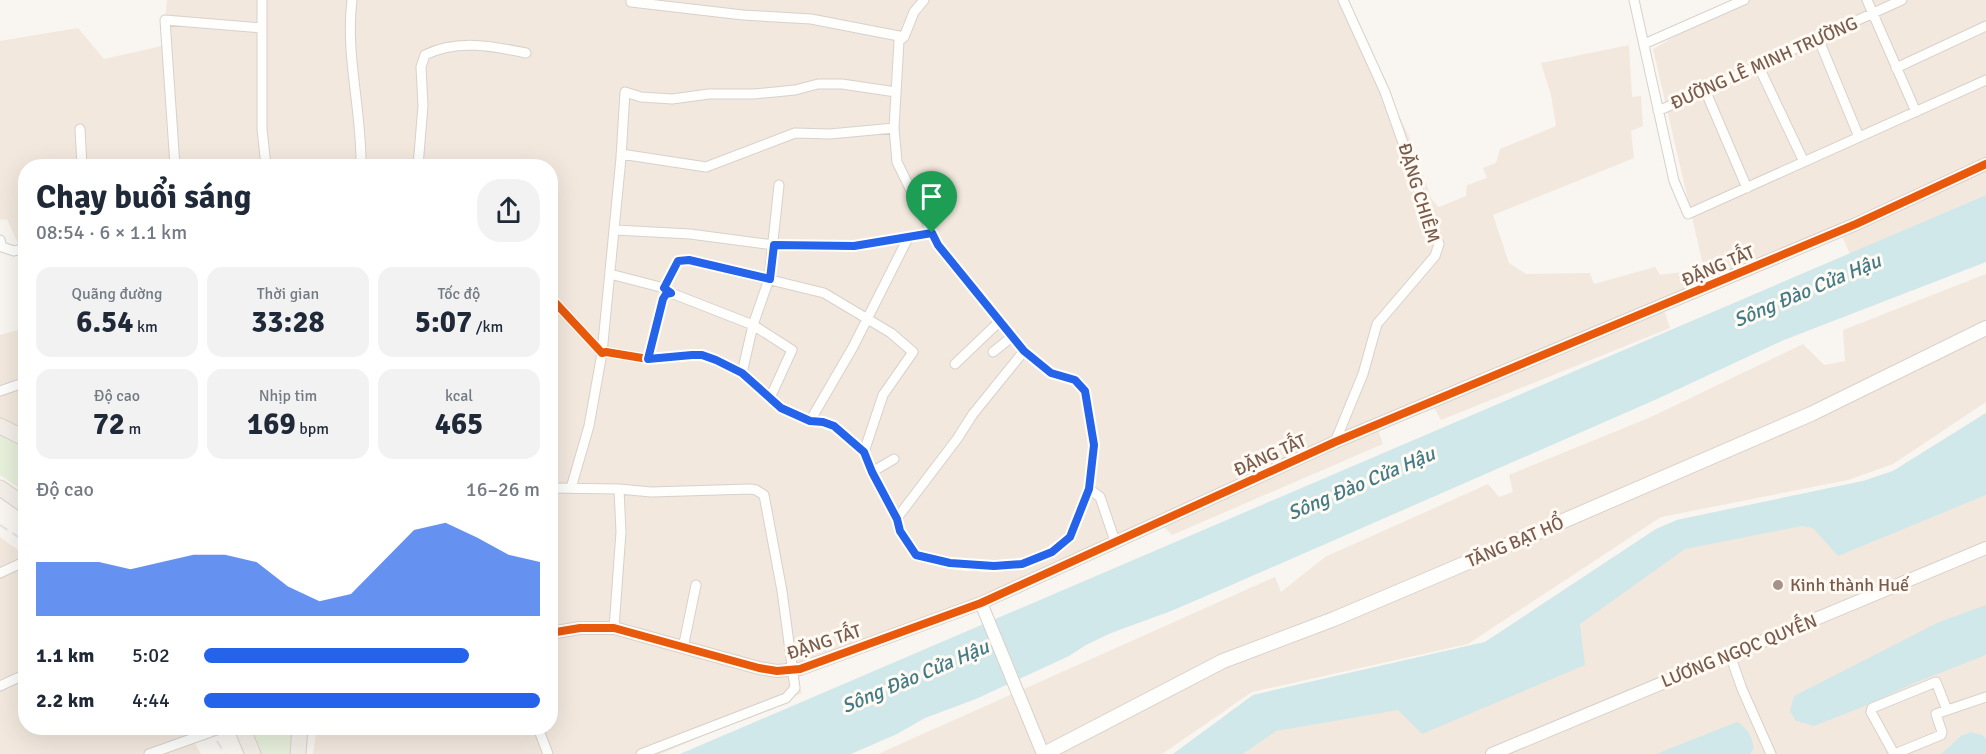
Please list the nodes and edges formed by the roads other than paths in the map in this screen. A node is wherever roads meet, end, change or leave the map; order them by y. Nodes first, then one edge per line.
1 (262, 0) edge
2 (352, 0) edge
3 (631, 0) edge
4 (924, 0) edge
5 (1343, 0) edge
6 (1634, 0) edge
7 (1744, 0) edge
8 (1867, 0) edge
9 (1902, 0) edge
10 (1730, 3) edge
11 (1873, 14) junction
12 (1986, 26) edge
13 (262, 28) junction
14 (904, 37) junction
15 (1818, 39) junction
16 (1644, 44) junction
17 (526, 53) dead end
18 (1758, 66) junction
19 (1896, 68) junction
20 (1986, 80) edge
21 (1705, 90) junction
22 (896, 92) junction
23 (1658, 111) junction
24 (1916, 112) junction
25 (894, 128) junction
26 (80, 129) dead end
27 (1859, 137) junction
28 (621, 154) junction
29 (82, 159) edge
30 (175, 159) edge
31 (265, 159) edge
32 (361, 159) edge
33 (419, 159) edge
34 (1804, 162) junction
35 (1986, 164) edge
36 (779, 185) dead end
37 (1747, 188) junction
38 (615, 230) junction
39 (932, 233) junction
40 (908, 238) junction
41 (0, 240) edge
42 (774, 245) junction
43 (18, 250) edge
44 (610, 274) junction
45 (770, 279) junction
46 (668, 290) junction
47 (558, 306) edge
48 (867, 319) junction
49 (1000, 321) junction
50 (753, 325) junction
51 (1986, 328) edge
52 (1013, 336) junction
53 (1024, 351) junction
54 (993, 352) dead end
55 (602, 353) junction
56 (648, 359) junction
57 (955, 364) dead end
58 (742, 373) junction
59 (18, 385) edge
60 (0, 391) edge
61 (770, 398) junction
62 (810, 421) junction
63 (0, 426) edge
64 (18, 435) edge
65 (1335, 442) junction
66 (864, 452) junction
67 (894, 459) dead end
68 (872, 472) junction
69 (0, 488) edge
70 (558, 488) edge
71 (571, 488) junction
72 (619, 489) junction
73 (1089, 489) junction
74 (18, 500) edge
75 (897, 519) junction
76 (1115, 542) junction
77 (1986, 548) edge
78 (18, 565) edge
79 (0, 573) edge
80 (696, 585) dead end
81 (984, 609) junction
82 (614, 628) junction
83 (558, 632) edge
84 (683, 648) junction
85 (1730, 656) junction
86 (792, 670) junction
87 (18, 678) edge
88 (0, 686) edge
89 (1986, 697) edge
90 (1947, 710) junction
91 (202, 735) edge
92 (245, 735) edge
93 (299, 735) edge
94 (541, 735) edge
95 (149, 754) edge
96 (253, 754) edge
97 (298, 754) edge
98 (548, 754) edge
99 (641, 754) edge
100 (1043, 754) edge
101 (1492, 754) edge
102 (1772, 754) edge

1 - 13 street
2 - 32 street
3 - 14 street
4 - 14 street
5 - 65 street, ĐẶNG CHIÊM
6 - 16 street
7 - 10 street
8 - 11 street
9 - 11 street, ĐƯỜNG LÊ MINH TRƯỜNG
10 - 16 street
11 - 15 street, ĐƯỜNG LÊ MINH TRƯỜNG
11 - 19 street
12 - 19 street
13 - 30 street
13 - 31 street
14 - 22 street
15 - 18 street, ĐƯỜNG LÊ MINH TRƯỜNG
15 - 27 street
16 - 23 street
17 - 33 street
18 - 21 street, ĐƯỜNG LÊ MINH TRƯỜNG
18 - 34 street
19 - 24 street
20 - 24 street
21 - 23 street, ĐƯỜNG LÊ MINH TRƯỜNG
21 - 37 street
22 - 25 street
22 - 28 street
23 - 37 street
24 - 27 street
25 - 28 street
25 - 39 street
26 - 29 street
27 - 34 street
28 - 38 street
34 - 37 street
35 - 65 street, ĐẶNG TẤT
36 - 42 street
38 - 42 street
38 - 44 street
39 - 40 street
39 - 49 street
40 - 42 street
40 - 48 street
41 - 43 street
42 - 45 street
44 - 46 street
44 - 55 street
45 - 46 street
45 - 48 street
45 - 50 street
46 - 50 street
46 - 56 street
47 - 55 street
48 - 62 street
48 - 66 street
49 - 52 street
49 - 57 street
50 - 58 street
50 - 61 street
51 - 100 main road, TĂNG BẠT HỔ
52 - 53 street
52 - 54 street
53 - 73 street
53 - 75 street
55 - 56 street
55 - 71 street
56 - 58 street
58 - 61 street
59 - 60 street
61 - 62 street
62 - 66 street
63 - 64 main road
65 - 76 street, ĐẶNG TẤT
66 - 68 street
67 - 68 street
68 - 75 street
69 - 74 main road
70 - 71 street
71 - 72 street
72 - 82 street
72 - 86 street
73 - 75 street
73 - 76 street
76 - 81 street, ĐẶNG TẤT
77 - 85 street, LƯƠNG NGỌC QUYẾN
78 - 79 street
80 - 84 street
81 - 86 street, ĐẶNG TẤT
81 - 100 street
82 - 83 street, ĐẶNG TẤT
82 - 84 street, ĐẶNG TẤT
84 - 86 street, ĐẶNG TẤT
85 - 101 street, LƯƠNG NGỌC QUYẾN
85 - 102 street
86 - 99 street
87 - 88 street
89 - 90 street
90 - 90 street
91 - 95 street
92 - 96 main road
93 - 97 main road
94 - 98 street

